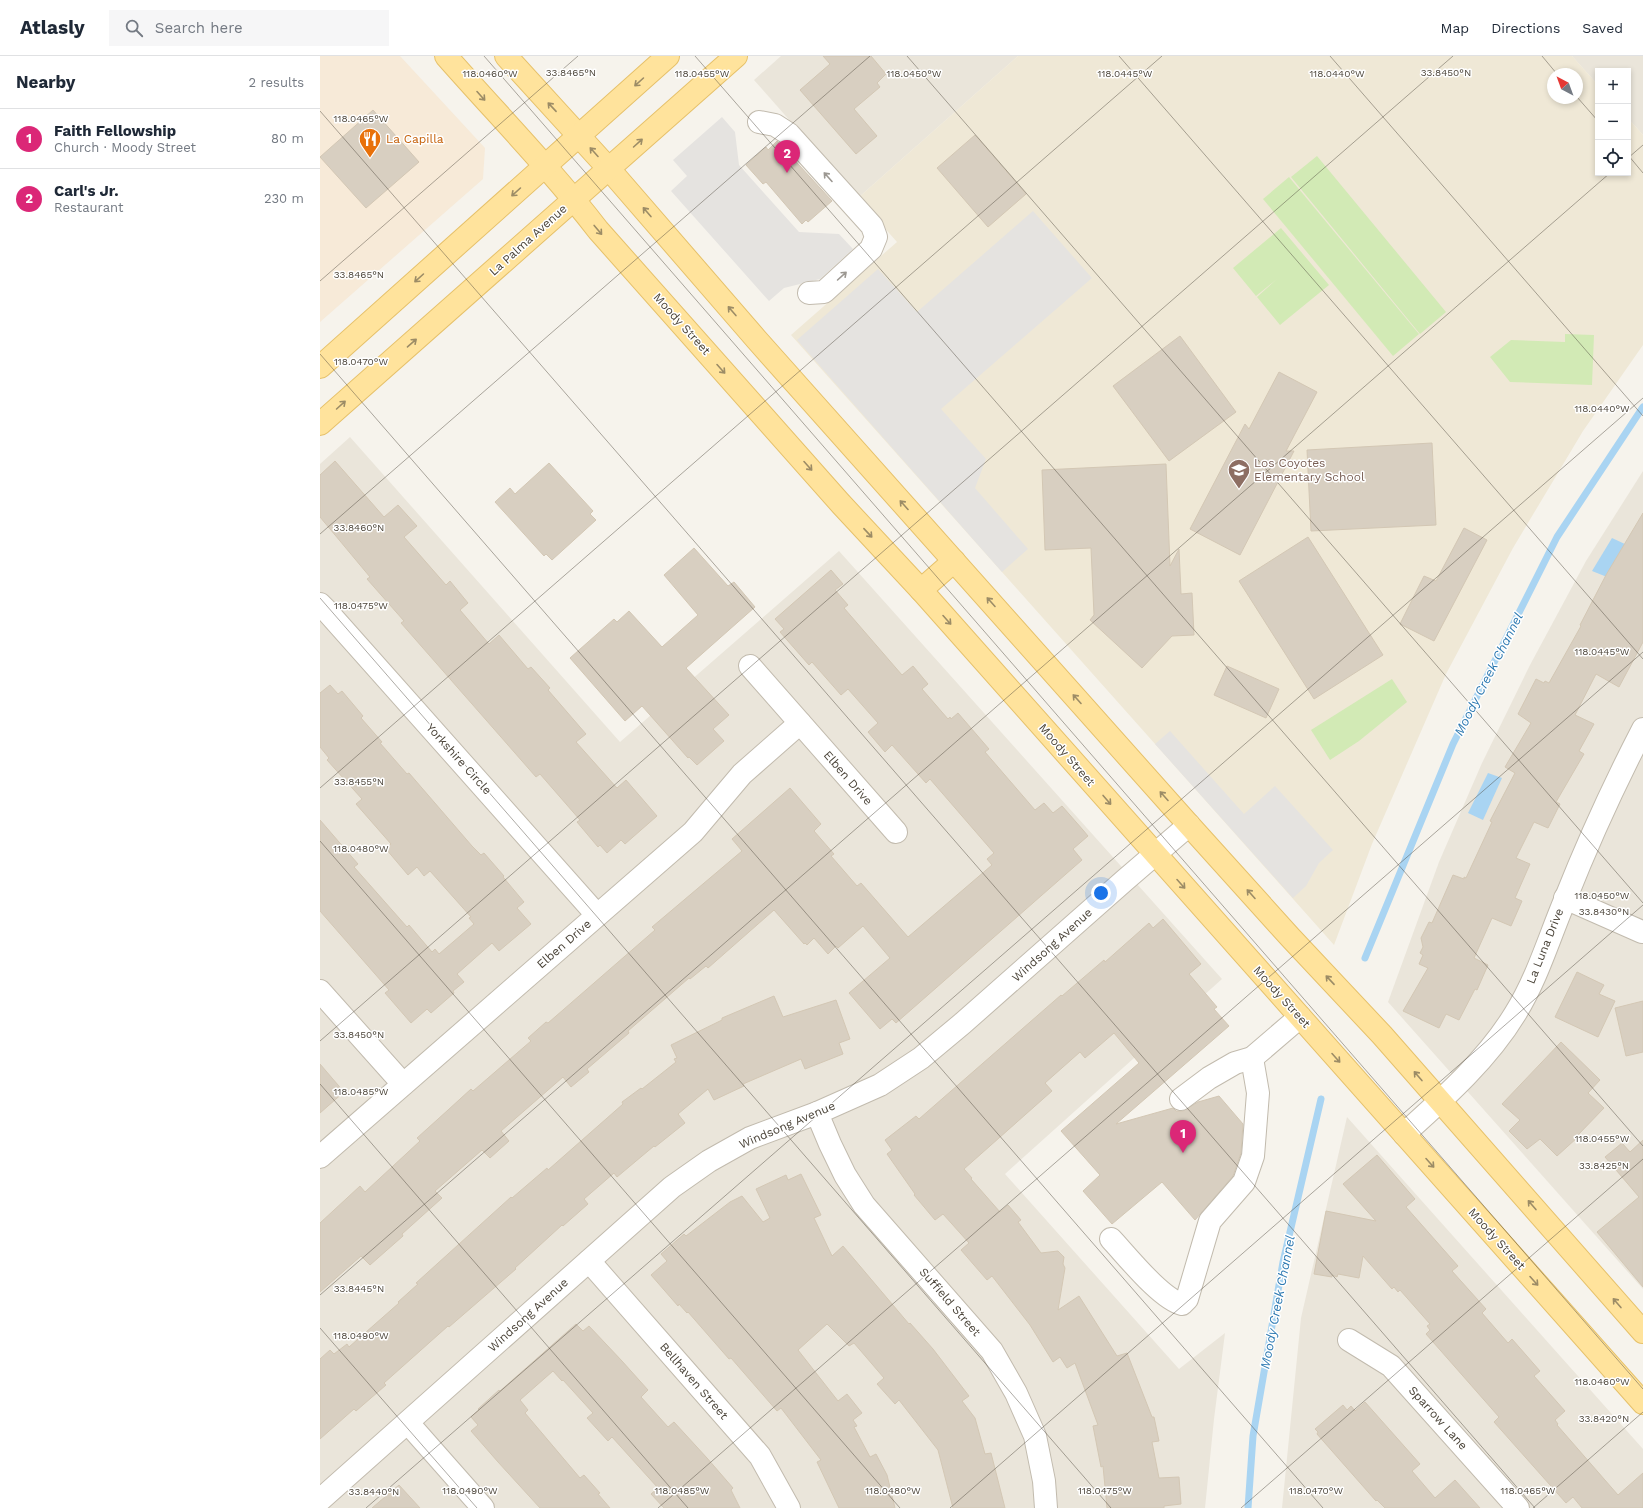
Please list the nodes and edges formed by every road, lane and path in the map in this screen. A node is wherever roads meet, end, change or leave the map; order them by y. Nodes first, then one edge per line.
1 (446, 56) edge
2 (506, 56) edge
3 (668, 56) edge
4 (736, 56) edge
5 (759, 122) dead end
6 (579, 135) junction
7 (545, 165) junction
8 (609, 168) junction
9 (574, 199) junction
10 (809, 293) dead end
11 (320, 367) edge
12 (320, 424) edge
13 (954, 561) junction
14 (921, 590) junction
15 (320, 604) edge
16 (750, 666) dead end
17 (800, 723) junction
18 (1643, 729) edge
19 (1190, 825) junction
20 (896, 832) dead end
21 (1155, 855) junction
22 (1565, 898) junction
23 (597, 915) junction
24 (1642, 932) edge
25 (320, 991) edge
26 (1300, 1017) junction
27 (1252, 1058) junction
28 (403, 1084) junction
29 (1181, 1099) dead end
30 (1440, 1101) junction
31 (817, 1113) junction
32 (1404, 1134) junction
33 (320, 1157) edge
34 (1111, 1239) dead end
35 (589, 1260) junction
36 (1643, 1332) edge
37 (1349, 1340) dead end
38 (1643, 1403) edge
39 (408, 1423) junction
40 (320, 1500) edge
41 (483, 1508) edge
42 (789, 1508) edge
43 (1046, 1508) edge
44 (1518, 1508) edge

1 -> 7 main road, Moody Street
6 -> 2 main road
3 -> 6 main road
8 -> 4 main road, La Palma Avenue
10 -> 5 street
6 - 7 main road
8 -> 6 main road
7 - 9 main road, Moody Street
7 -> 11 main road
8 - 9 main road, La Palma Avenue
13 -> 8 main road
12 -> 9 main road, La Palma Avenue
9 -> 14 main road, Moody Street
13 - 14 main road
19 -> 13 main road
14 -> 21 main road, Moody Street
15 - 23 street, Yorkshire Circle
16 - 17 street, Elben Drive
17 - 20 street, Elben Drive
17 - 23 street, Elben Drive
18 - 22 street, La Luna Drive
19 - 21 street, Windsong Avenue
30 -> 19 main road
21 -> 26 main road, Moody Street
21 - 31 street, Windsong Avenue
22 - 24 street
22 - 30 street, La Luna Drive
23 - 28 street, Elben Drive
25 - 28 street
26 - 27 street
26 -> 32 main road, Moody Street
27 - 29 street
27 - 34 street
28 - 33 street, Elben Drive
30 - 32 street, La Luna Drive
36 -> 30 main road
31 - 35 street, Windsong Avenue
31 - 43 street, Suffield Street
32 -> 38 main road, Moody Street
35 - 39 street, Windsong Avenue
35 - 42 street, Bellhaven Street
37 - 44 street, Sparrow Lane
39 - 40 street, Windsong Avenue
39 - 41 street

